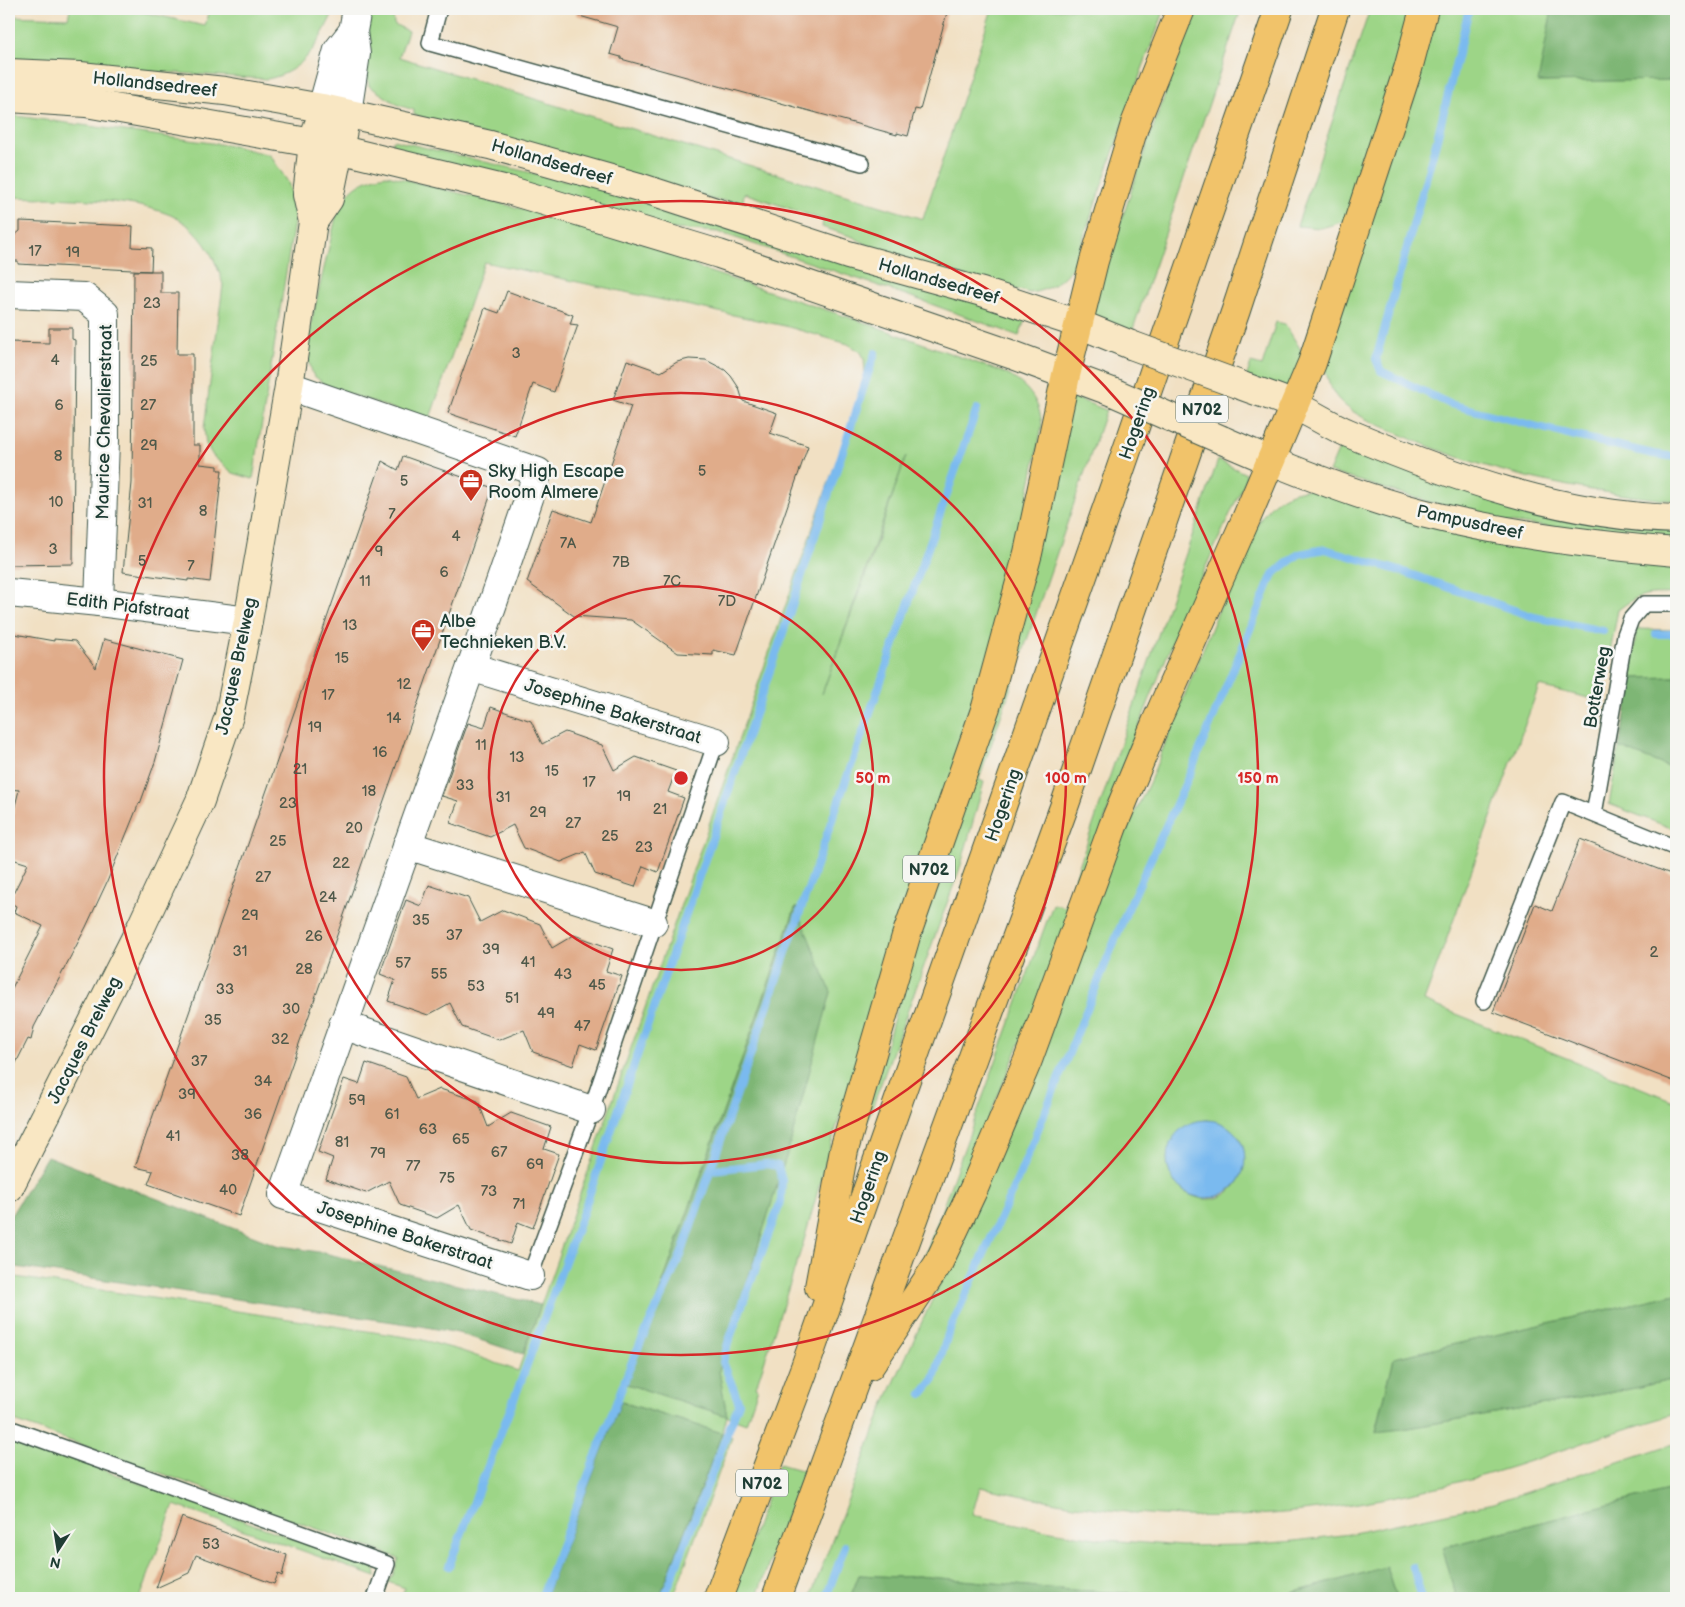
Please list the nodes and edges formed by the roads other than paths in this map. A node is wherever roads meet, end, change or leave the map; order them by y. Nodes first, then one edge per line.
1 (439, 9) edge
2 (1181, 9) edge
3 (1279, 9) edge
4 (1335, 9) edge
5 (1424, 9) edge
6 (355, 20) edge
7 (9, 74) edge
8 (9, 98) edge
9 (334, 111) junction
10 (326, 146) junction
11 (862, 163) dead end
12 (9, 294) edge
13 (1079, 324) junction
14 (1066, 375) junction
15 (1240, 385) joint
16 (289, 386) junction
17 (1115, 393) joint
18 (1293, 405) junction
19 (1270, 460) junction
20 (1676, 520) edge
21 (1676, 552) edge
22 (9, 593) edge
23 (98, 602) junction
24 (1676, 604) edge
25 (248, 621) junction
26 (471, 667) junction
27 (716, 742) joint
28 (1594, 814) junction
29 (407, 845) junction
30 (1676, 848) edge
31 (654, 923) junction
32 (1484, 1001) dead end
33 (343, 1025) junction
34 (591, 1110) junction
35 (9, 1188) edge
36 (530, 1276) joint
37 (805, 1367) junction
38 (846, 1403) junction
39 (9, 1428) edge
40 (375, 1598) edge
41 (718, 1598) edge
42 (776, 1598) edge

1 - 11 lane
2 - 13 highway, N702
3 - 37 highway, Hogering / N702
4 - 38 highway, N702
5 - 18 highway, N702
6 - 9 street
7 - 9 main road, Hollandsedreef
8 - 10 main road, Hollandsedreef
9 - 10 main road, Jacques Brelweg
9 - 13 main road, Hollandsedreef
10 - 14 main road, Hollandsedreef
10 - 16 main road, Jacques Brelweg
12 - 23 street, Maurice Chevalierstraat
13 - 14 highway, N702
13 - 15 main road, Hollandsedreef, bridge
14 - 17 main road, Hollandsedreef
14 - 37 highway, N702
15 - 18 main road, Pampusdreef
16 - 25 main road, Jacques Brelweg
16 - 26 street, Josephine Bakerstraat
17 - 19 main road, Pampusdreef, bridge
18 - 19 highway, N702
18 - 20 main road, Pampusdreef
19 - 21 main road, Pampusdreef
19 - 38 highway, N702
22 - 23 street, Edith Piafstraat
23 - 25 street, Edith Piafstraat
24 - 28 lane, Botterweg
25 - 35 main road, Jacques Brelweg
26 - 27 street, Josephine Bakerstraat
26 - 29 street, Josephine Bakerstraat
27 - 31 lane, Josephine Bakerstraat
28 - 30 lane
28 - 32 lane
29 - 31 street
29 - 33 street, Josephine Bakerstraat
31 - 34 lane, Josephine Bakerstraat
33 - 34 street
33 - 36 street, Josephine Bakerstraat
34 - 36 lane, Josephine Bakerstraat
37 - 41 highway, Hogering / N702
38 - 42 highway, N702
39 - 40 lane

